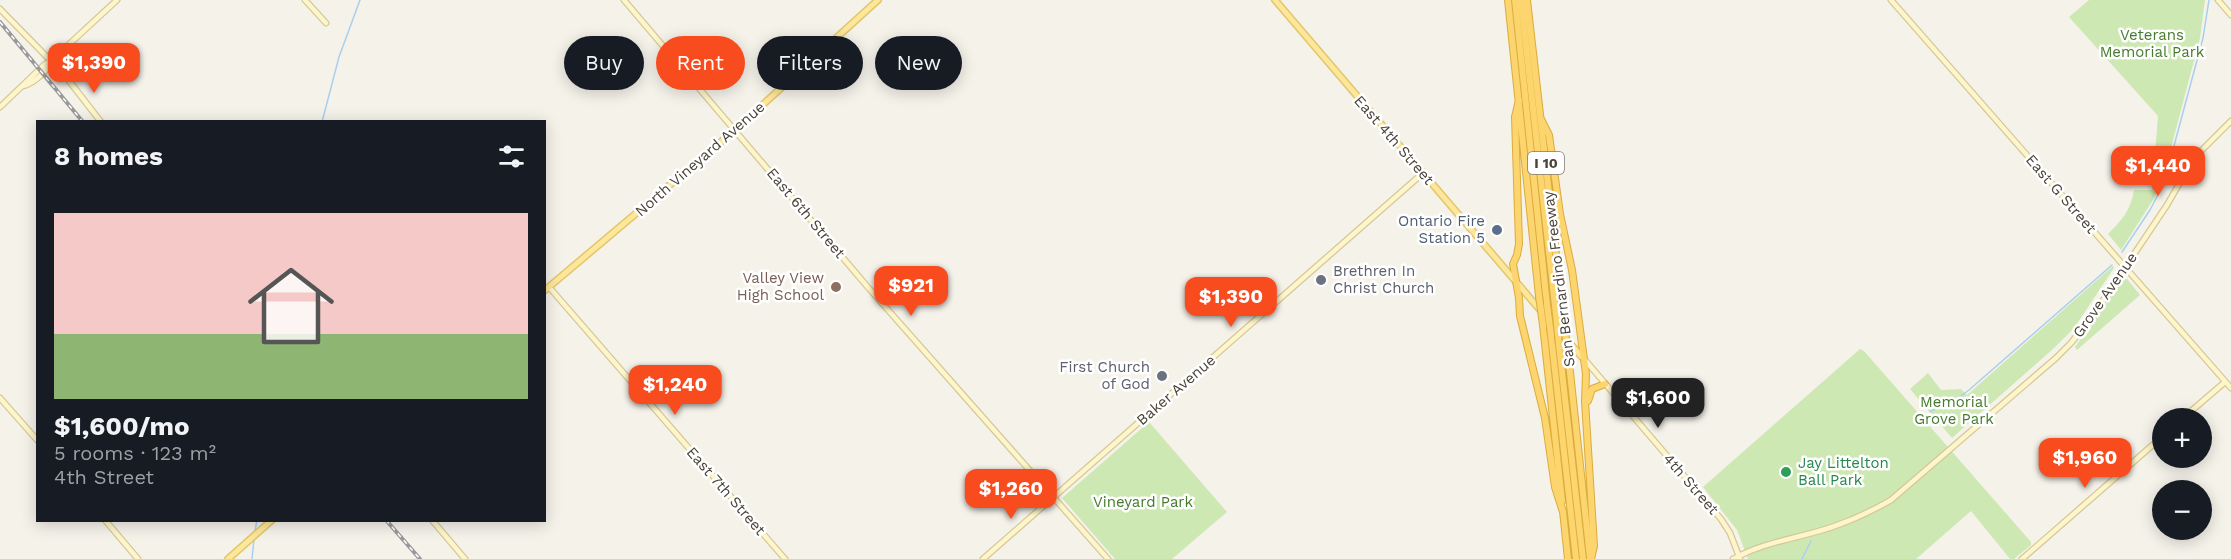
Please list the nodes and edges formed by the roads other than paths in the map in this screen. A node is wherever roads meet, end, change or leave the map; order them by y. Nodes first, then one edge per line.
1 (117, 0) edge
2 (306, 0) edge
3 (624, 0) edge
4 (878, 0) edge
5 (1275, 0) edge
6 (1508, 0) edge
7 (1515, 0) edge
8 (1521, 0) edge
9 (1527, 0) edge
10 (1891, 0) edge
11 (2218, 0) edge
12 (0, 9) edge
13 (2231, 15) edge
14 (326, 23) dead end
15 (52, 60) junction
16 (1519, 100) junction
17 (0, 107) edge
18 (1541, 119) junction
19 (99, 120) edge
20 (2231, 121) edge
21 (735, 130) junction
22 (1423, 173) junction
23 (2125, 267) junction
24 (1514, 279) junction
25 (547, 289) edge
26 (1583, 358) junction
27 (2225, 382) junction
28 (1605, 384) junction
29 (2231, 388) edge
30 (0, 398) edge
31 (2195, 408) edge
32 (1587, 413) junction
33 (36, 439) edge
34 (2152, 446) edge
35 (1053, 497) junction
36 (1563, 513) junction
37 (107, 522) edge
38 (270, 522) edge
39 (434, 522) edge
40 (1739, 557) edge
41 (138, 559) edge
42 (228, 559) edge
43 (465, 559) edge
44 (785, 559) edge
45 (983, 559) edge
46 (1108, 559) edge
47 (1568, 559) edge
48 (1576, 559) edge
49 (1583, 559) edge
50 (1590, 559) edge
51 (1733, 559) edge
52 (2022, 559) edge

1 - 15 street
2 - 14 street
3 - 21 street, East 6th Street
4 - 21 main road, North Vineyard Avenue
5 - 22 main road, East 4th Street
6 - 16 highway, San Bernardino Freeway / I 10
7 - 48 highway, bridge
8 - 49 highway, bridge
9 - 18 highway, San Bernardino Freeway / I 10
10 - 23 street, East G Street
11 - 13 street
12 - 15 street
15 - 17 street
15 - 19 street
16 - 24 highway
16 - 36 highway, San Bernardino Freeway / I 10, bridge
18 - 26 highway
18 - 50 highway, San Bernardino Freeway / I 10, bridge
20 - 23 street, Grove Avenue
21 - 25 main road, North Vineyard Avenue
21 - 35 street, East 6th Street
22 - 24 main road, East 4th Street
22 - 35 street, Baker Avenue
23 - 27 street, East G Street
23 - 40 street, Grove Avenue
24 - 26 main road, 4th Street
24 - 36 highway
25 - 44 street, East 7th Street
26 - 28 street, 4th Street
26 - 32 highway
27 - 29 street, East G Street
27 - 31 street
28 - 32 highway
28 - 40 street, 4th Street
30 - 33 street
32 - 50 highway
34 - 52 street
35 - 45 street, Baker Avenue
35 - 46 street, East 6th Street
36 - 47 highway, San Bernardino Freeway / I 10
37 - 41 street
38 - 42 main road
39 - 43 street
40 - 51 street, Grove Avenue

